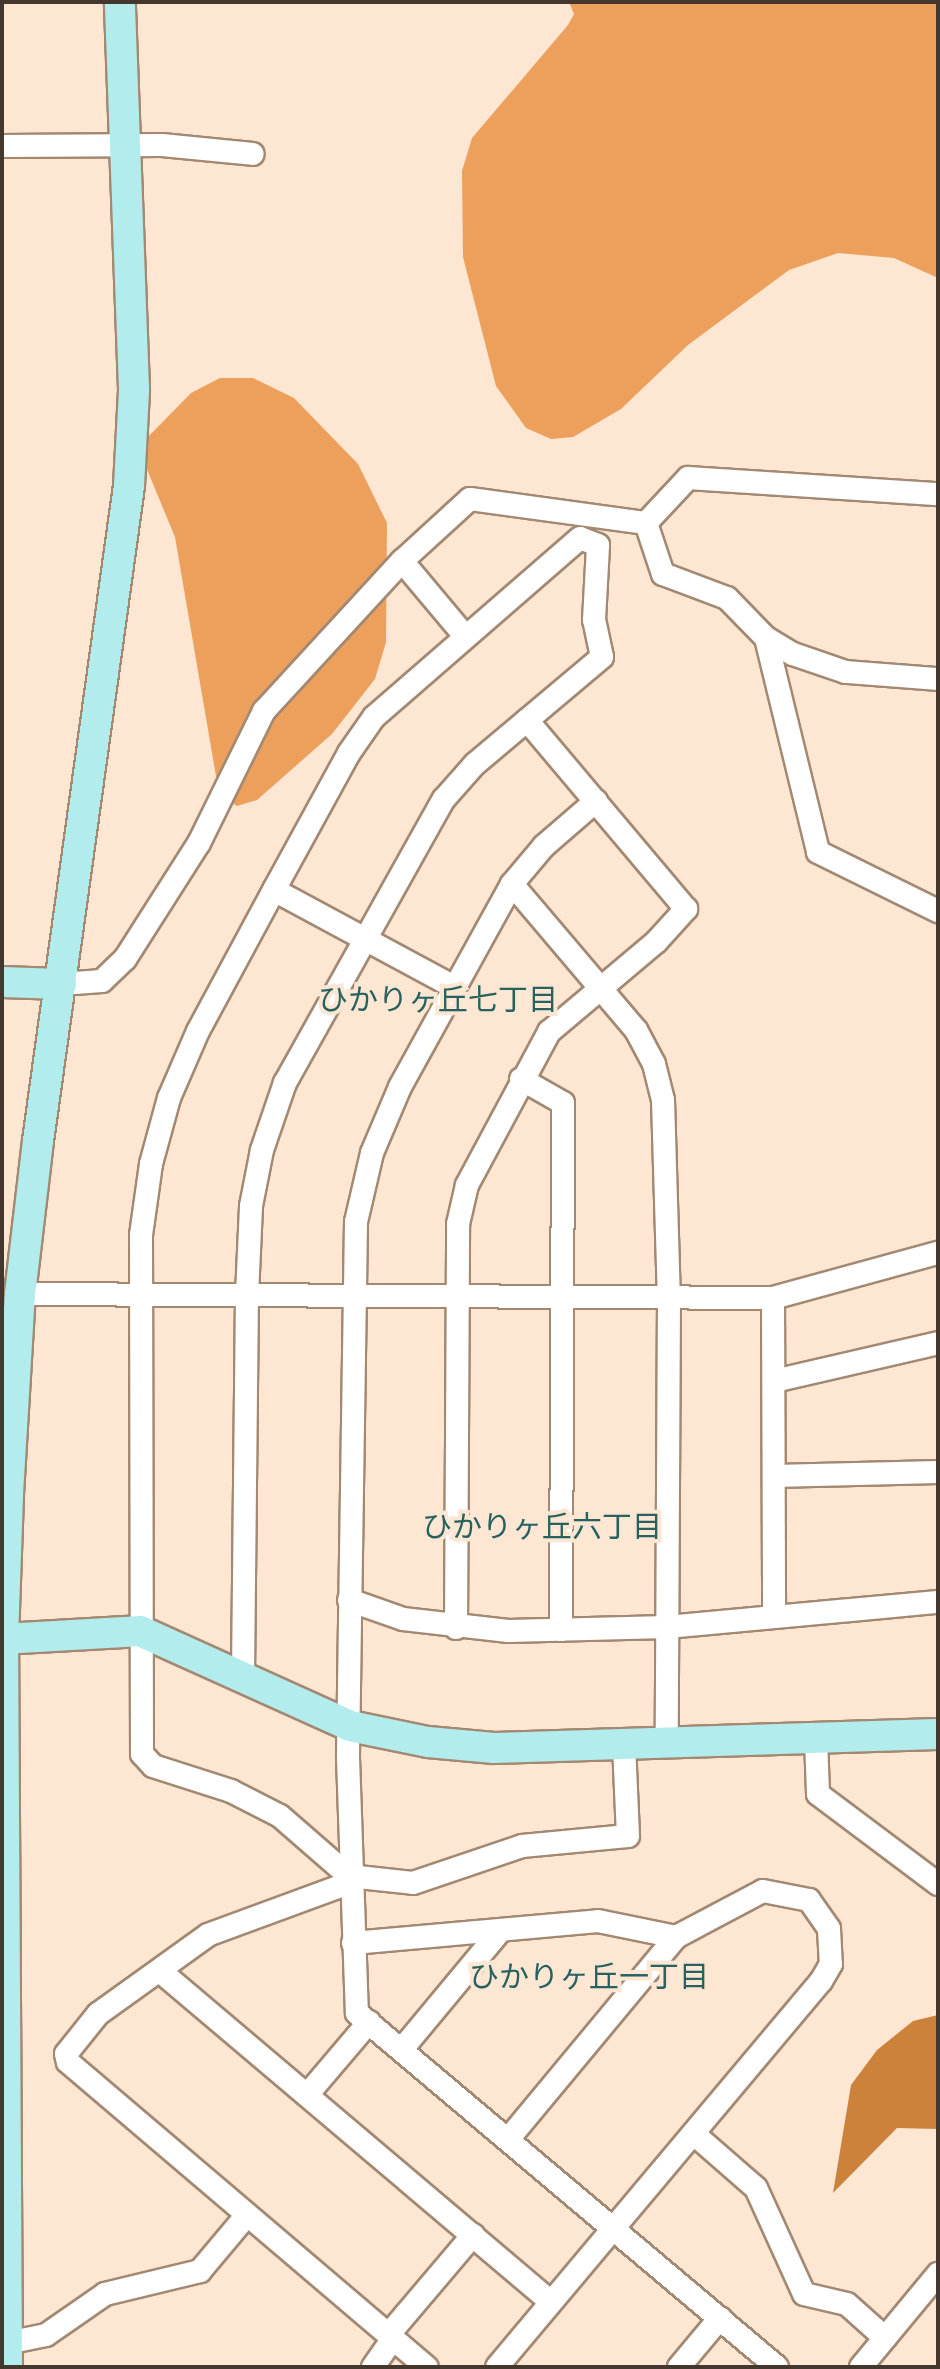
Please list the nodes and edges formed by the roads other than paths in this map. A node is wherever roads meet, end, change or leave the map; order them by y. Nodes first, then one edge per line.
1 (120, 2) edge
2 (2, 146) edge
3 (129, 146) junction
4 (253, 154) dead end
5 (938, 494) edge
6 (646, 523) junction
7 (402, 561) junction
8 (464, 635) junction
9 (766, 638) junction
10 (938, 679) edge
11 (527, 720) junction
12 (596, 801) junction
13 (512, 884) junction
14 (274, 890) junction
15 (938, 911) edge
16 (363, 939) junction
17 (2, 982) edge
18 (61, 984) junction
19 (454, 987) junction
20 (602, 987) junction
21 (521, 1079) junction
22 (938, 1253) edge
23 (20, 1294) junction
24 (247, 1295) junction
25 (142, 1296) junction
26 (563, 1296) junction
27 (351, 1297) junction
28 (457, 1297) junction
29 (669, 1297) junction
30 (773, 1298) junction
31 (938, 1343) edge
32 (774, 1381) junction
33 (938, 1472) edge
34 (774, 1476) junction
35 (349, 1600) junction
36 (938, 1602) edge
37 (774, 1617) junction
38 (667, 1627) junction
39 (456, 1628) junction
40 (561, 1630) junction
41 (140, 1631) junction
42 (3, 1639) edge
43 (243, 1676) junction
44 (350, 1726) junction
45 (938, 1734) edge
46 (816, 1739) junction
47 (667, 1741) junction
48 (624, 1743) junction
49 (349, 1880) junction
50 (938, 1884) edge
51 (500, 1931) junction
52 (676, 1937) junction
53 (353, 1943) junction
54 (160, 1971) junction
55 (3, 2010) edge
56 (369, 2022) junction
57 (403, 2048) junction
58 (307, 2095) junction
59 (694, 2134) junction
60 (510, 2137) junction
61 (247, 2215) junction
62 (614, 2228) junction
63 (473, 2235) junction
64 (4, 2268) edge
65 (938, 2274) edge
66 (551, 2302) junction
67 (720, 2318) junction
68 (391, 2336) junction
69 (885, 2338) junction
70 (5, 2352) edge
71 (373, 2367) edge
72 (427, 2367) edge
73 (497, 2367) edge
74 (679, 2367) edge
75 (777, 2367) edge
76 (861, 2367) edge

1 - 3 street
2 - 3 street
3 - 4 street
3 - 18 street
5 - 6 street
6 - 7 street
6 - 9 street
7 - 8 street
7 - 18 street
8 - 11 street
8 - 14 street
9 - 10 street
9 - 15 street
11 - 12 street
11 - 16 street
12 - 13 street
12 - 20 street
13 - 19 street
13 - 20 street
14 - 16 street
14 - 25 street
16 - 19 street
16 - 24 street
17 - 18 street
18 - 23 street
19 - 27 street
20 - 21 street
20 - 29 street
21 - 26 street
21 - 28 street
22 - 30 street
23 - 25 street
23 - 42 street
24 - 25 street
24 - 27 street
24 - 43 street
25 - 41 street
26 - 28 street
26 - 29 street
26 - 40 street
27 - 28 street
27 - 35 street
28 - 39 street
29 - 30 street
29 - 38 street
30 - 32 street
31 - 32 street
32 - 34 street
33 - 34 street
34 - 37 street
35 - 39 street
35 - 44 street
36 - 37 street
37 - 38 street
38 - 40 street
38 - 47 street
39 - 40 street
41 - 42 street
41 - 43 street
41 - 49 street
42 - 55 street
43 - 44 street
44 - 48 street
44 - 49 street
45 - 46 street
46 - 47 street
46 - 50 street
47 - 48 street
48 - 49 street
49 - 53 street
49 - 54 street
51 - 52 street
51 - 53 street
51 - 57 street
52 - 59 street
52 - 60 street
53 - 56 street
54 - 58 street
54 - 61 street
55 - 64 street
56 - 57 street
56 - 58 street
57 - 60 street
58 - 63 street
59 - 62 street
59 - 69 street
60 - 62 street
61 - 68 street
61 - 70 street
62 - 66 street
62 - 67 street
63 - 66 street
63 - 68 street
64 - 70 street
65 - 69 street
66 - 73 street
67 - 74 street
67 - 75 street
68 - 71 street
68 - 72 street
69 - 76 street

